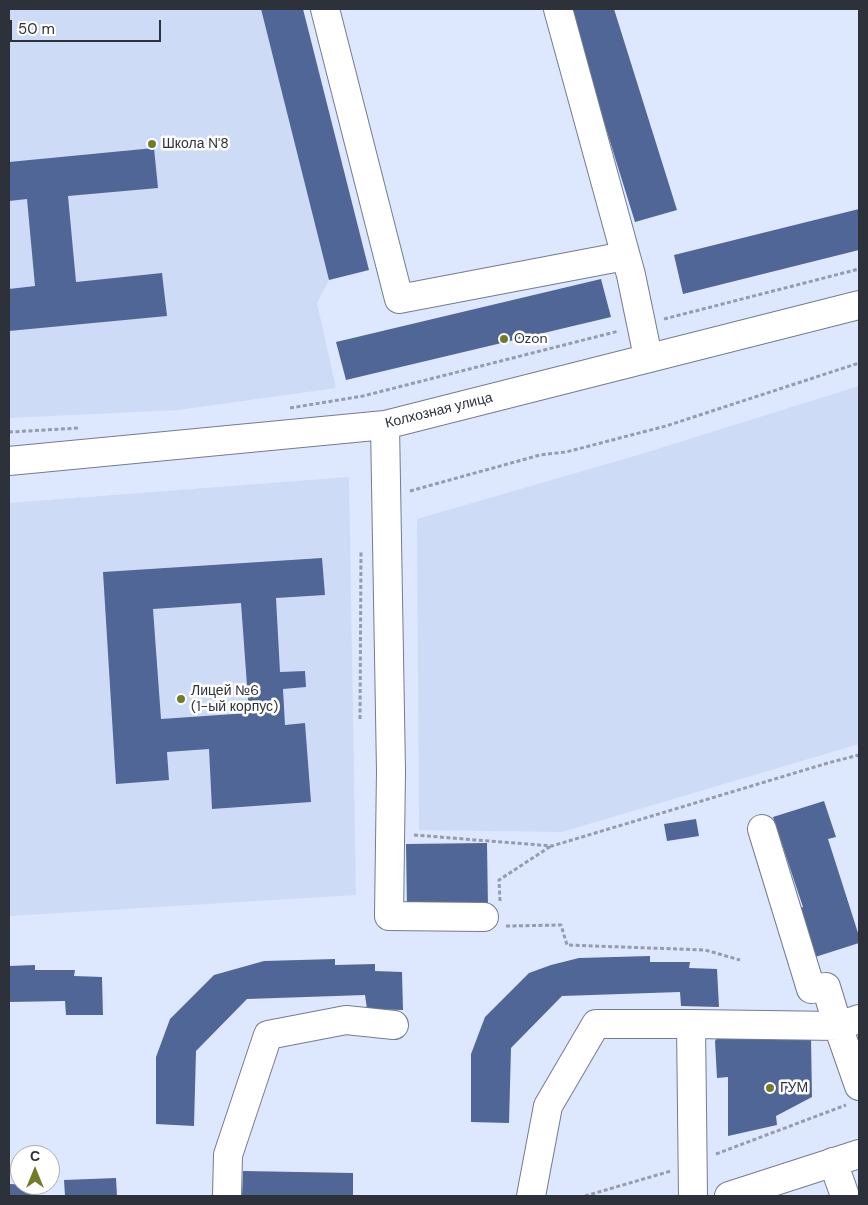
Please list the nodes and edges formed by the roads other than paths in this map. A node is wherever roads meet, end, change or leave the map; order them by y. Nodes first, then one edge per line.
1 (326, 9) edge
2 (558, 9) edge
3 (625, 256) junction
4 (859, 305) edge
5 (648, 357) junction
6 (385, 425) junction
7 (9, 461) edge
8 (762, 829) dead end
9 (495, 917) road end
10 (849, 1023) edge
11 (691, 1024) junction
12 (394, 1025) dead end
13 (855, 1095) edge
14 (859, 1154) edge
15 (833, 1162) junction
16 (227, 1196) edge
17 (531, 1196) edge
18 (693, 1196) edge
19 (729, 1196) edge
20 (845, 1196) edge

1 - 3 street
2 - 3 street
3 - 5 street
4 - 5 street, Колхозная улица
5 - 6 street, Колхозная улица
6 - 7 street, Колхозная улица
6 - 9 street
8 - 10 street
10 - 11 street
10 - 13 street
11 - 17 street
11 - 18 street
12 - 16 street
14 - 15 street
15 - 19 street
15 - 20 street

